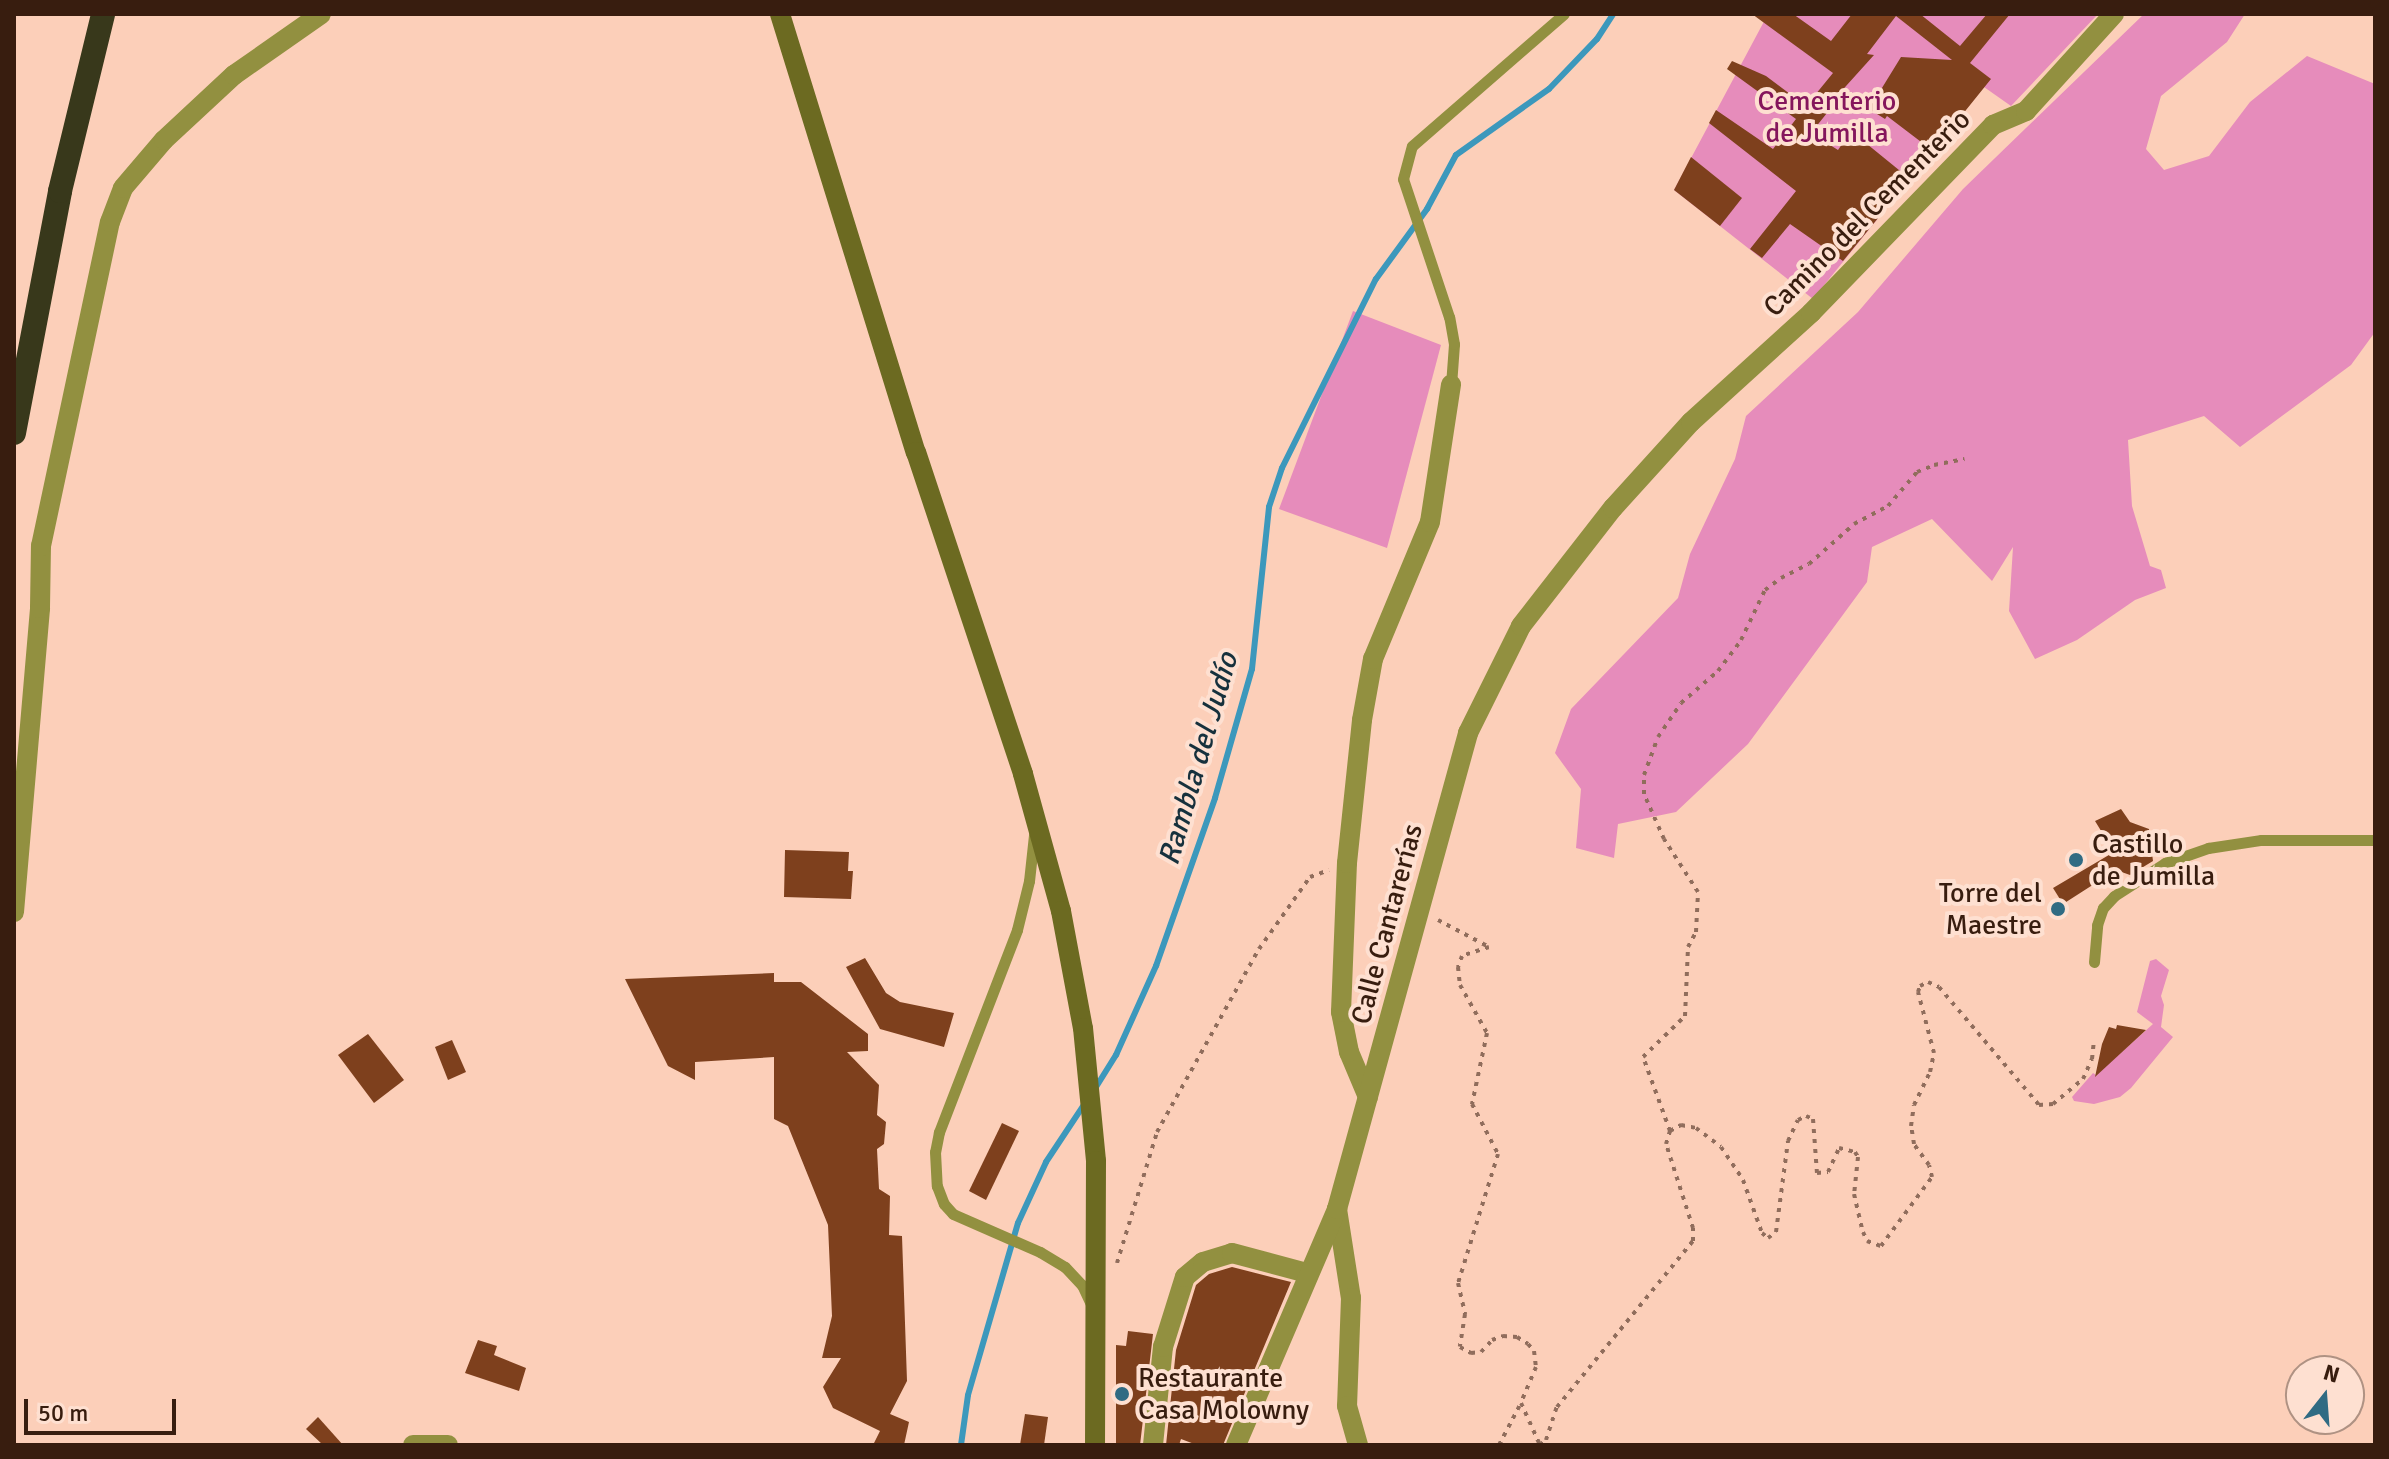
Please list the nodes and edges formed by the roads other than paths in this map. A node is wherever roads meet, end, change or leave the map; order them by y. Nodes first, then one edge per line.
1 (103, 14) edge
2 (321, 14) edge
3 (780, 14) edge
4 (1564, 14) edge
5 (2114, 14) edge
6 (1451, 385) joint
7 (14, 433) edge
8 (1660, 455) joint
9 (1035, 817) junction
10 (2375, 840) edge
11 (14, 912) edge
12 (2094, 962) dead end
13 (1368, 1097) junction
14 (1337, 1209) junction
15 (1307, 1273) junction
16 (1097, 1323) junction
17 (413, 1445) edge
18 (448, 1445) edge
19 (1095, 1445) edge
20 (1153, 1445) edge
21 (1236, 1445) edge
22 (1358, 1445) edge

1 - 7 highway
2 - 11 street
3 - 9 main road
4 - 6 lane
5 - 8 street, Camino del Cementerio
6 - 13 street
8 - 13 street, Calle Cantarerías
9 - 16 main road
9 - 16 lane
10 - 12 lane
13 - 14 street, Calle Cantarerías
14 - 15 street, Calle Cantarerías
14 - 22 street
15 - 20 street
15 - 21 street, Calle Cantarerías
16 - 19 main road
17 - 18 street

